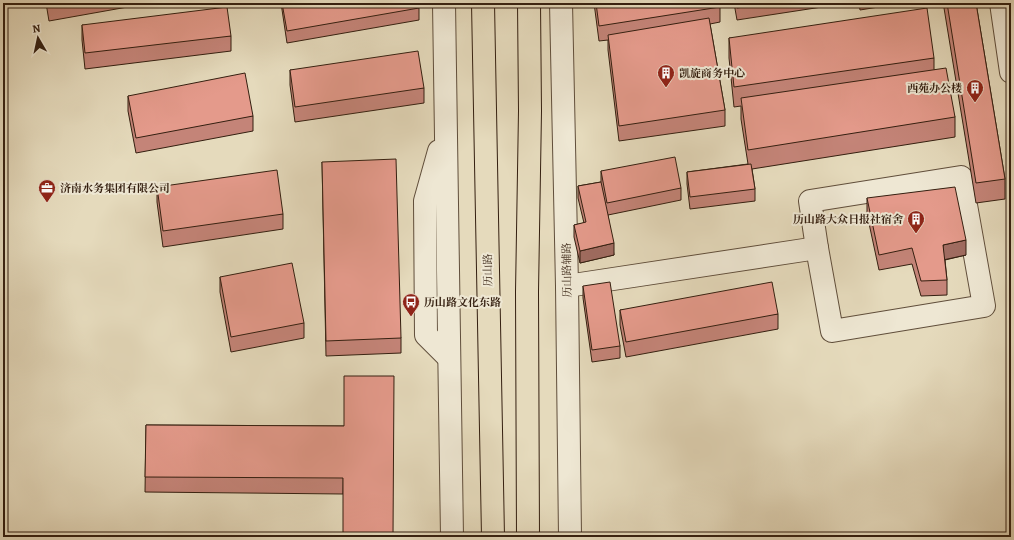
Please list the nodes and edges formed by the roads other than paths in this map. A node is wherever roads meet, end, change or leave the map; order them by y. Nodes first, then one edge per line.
1 (444, 3) edge
2 (484, 3) edge
3 (529, 3) edge
4 (561, 3) edge
5 (1001, 3) edge
6 (1011, 72) edge
7 (817, 248) junction
8 (568, 286) junction
9 (452, 537) edge
10 (493, 537) edge
11 (528, 537) edge
12 (570, 537) edge

1 - 9 street
2 - 10 main road, 历山路
3 - 11 main road
4 - 8 street, 历山路辅路
5 - 6 street
7 - 7 street
7 - 8 street
8 - 12 street, 历山路辅路

